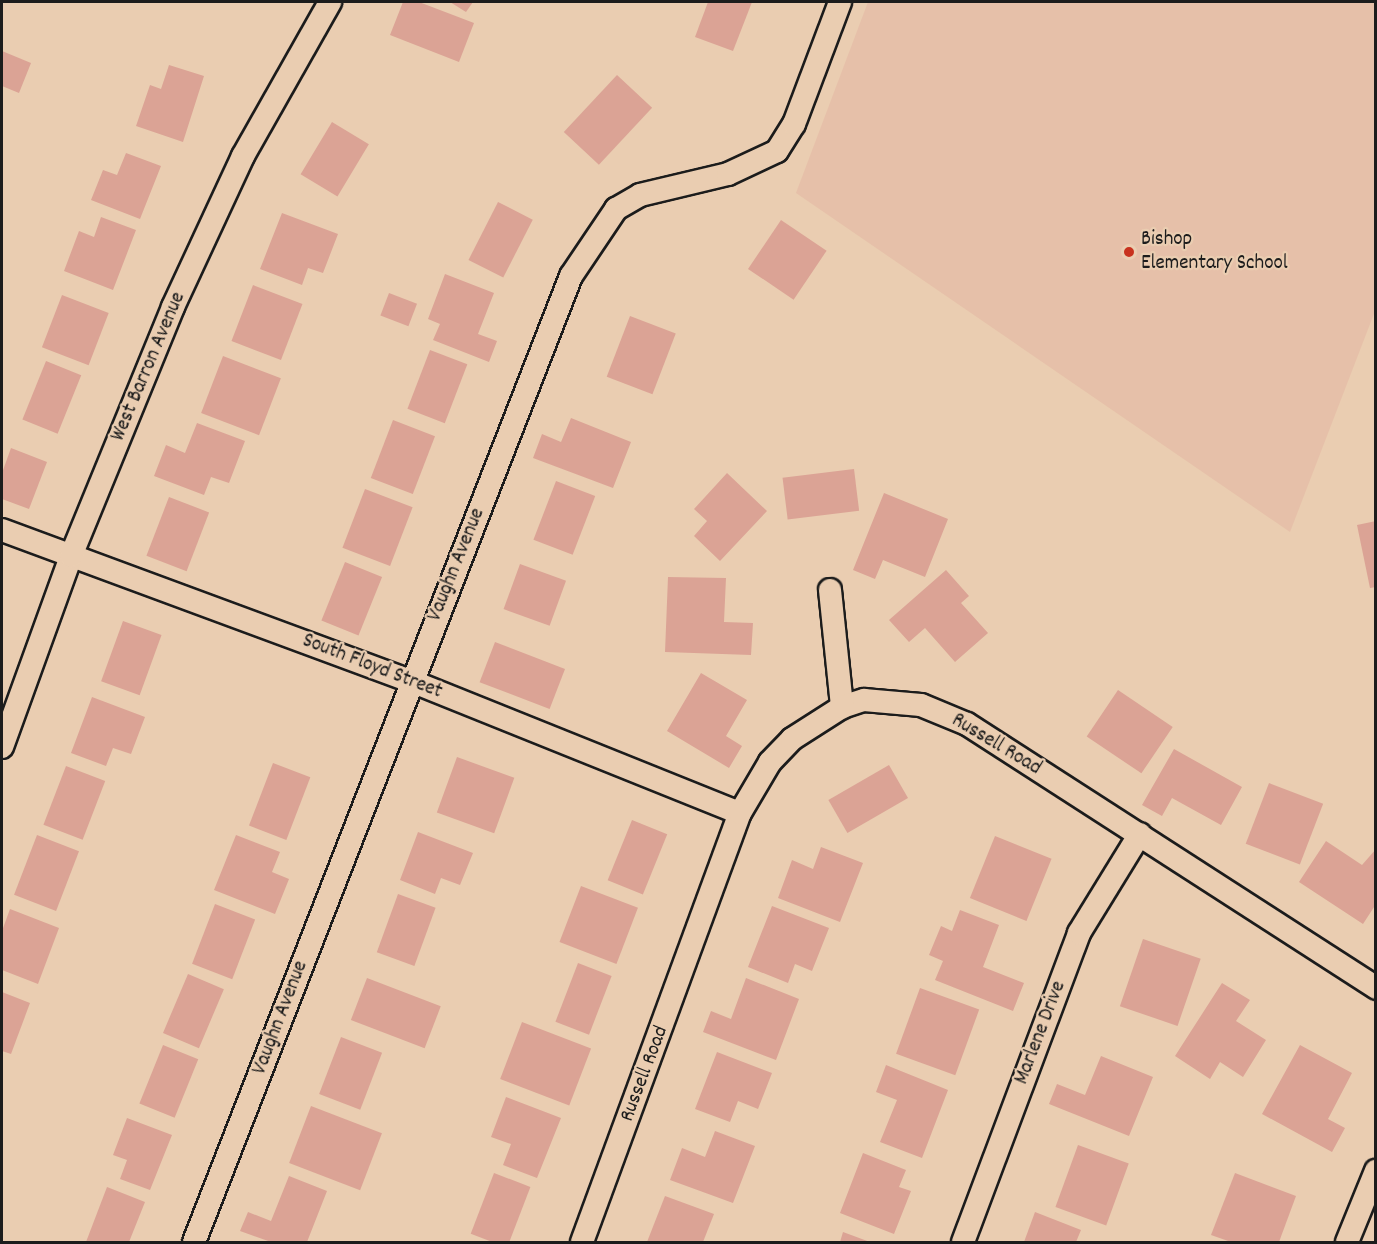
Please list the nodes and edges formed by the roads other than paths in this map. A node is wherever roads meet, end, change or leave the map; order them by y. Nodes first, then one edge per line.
1 (330, 2) edge
2 (840, 2) edge
3 (2, 530) edge
4 (71, 556) junction
5 (830, 590) dead end
6 (411, 681) junction
7 (842, 707) junction
8 (2, 747) edge
9 (740, 813) junction
10 (1140, 834) junction
11 (1376, 988) edge
12 (1376, 1171) edge
13 (194, 1242) edge
14 (582, 1242) edge
15 (963, 1242) edge
16 (1347, 1242) edge

1 - 4 street, West Barron Avenue
2 - 6 street, Vaughn Avenue
3 - 4 street, South Floyd Street
4 - 6 street, South Floyd Street
4 - 8 street, West Barron Avenue
5 - 7 street
6 - 9 street, South Floyd Street
6 - 13 street, Vaughn Avenue
7 - 9 street, Russell Road
7 - 10 street, Russell Road
9 - 14 street, Russell Road
10 - 11 street, Russell Road
10 - 15 street, Marlene Drive
12 - 16 street

